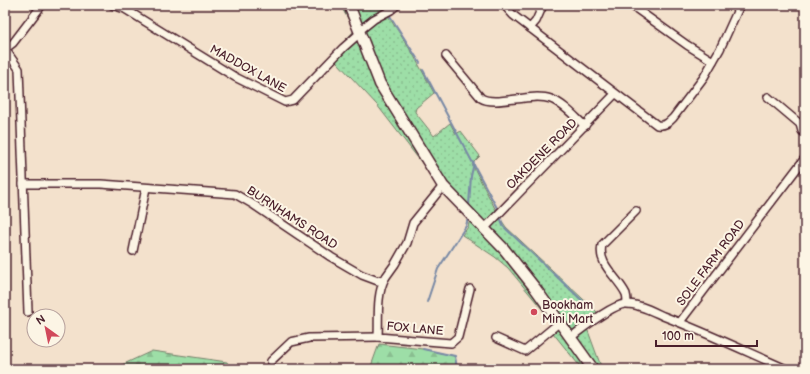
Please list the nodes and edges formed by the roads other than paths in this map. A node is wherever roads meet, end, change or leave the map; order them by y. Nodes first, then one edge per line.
1 (42, 5) edge
2 (112, 5) edge
3 (349, 5) edge
4 (397, 5) edge
5 (504, 5) edge
6 (543, 5) edge
7 (632, 5) edge
8 (740, 5) edge
9 (530, 28) junction
10 (359, 32) junction
11 (5, 49) edge
12 (446, 56) dead end
13 (713, 61) junction
14 (615, 94) junction
15 (768, 97) dead end
16 (585, 126) junction
17 (805, 134) edge
18 (805, 158) edge
19 (23, 184) junction
20 (443, 186) junction
21 (146, 188) junction
22 (636, 211) dead end
23 (484, 229) junction
24 (133, 250) dead end
25 (385, 278) junction
26 (470, 289) dead end
27 (627, 304) junction
28 (28, 308) edge
29 (560, 322) junction
30 (680, 322) junction
31 (378, 337) junction
32 (571, 337) junction
33 (496, 338) dead end
34 (271, 361) dead end
35 (805, 365) edge
36 (593, 369) edge
37 (786, 369) edge
38 (802, 369) edge

1 - 11 street
2 - 10 street, MADDOX LANE
3 - 10 street
4 - 10 street, MADDOX LANE
5 - 9 street
6 - 9 street
7 - 13 street
8 - 13 street
9 - 14 street
10 - 20 street
11 - 19 street
12 - 16 street
13 - 14 street
14 - 16 street, OAKDENE ROAD
15 - 17 street
16 - 23 street, OAKDENE ROAD
18 - 30 street, SOLE FARM ROAD
19 - 21 street, BURNHAMS ROAD
19 - 28 street
20 - 23 street
20 - 25 street
21 - 24 street
21 - 25 street, BURNHAMS ROAD
22 - 27 street
23 - 29 street
25 - 31 street, FOX LANE
26 - 31 street, FOX LANE
27 - 30 street, SOLE FARM ROAD
27 - 32 street
29 - 32 street
29 - 33 street
30 - 37 street
31 - 34 street
32 - 36 street
35 - 38 street

